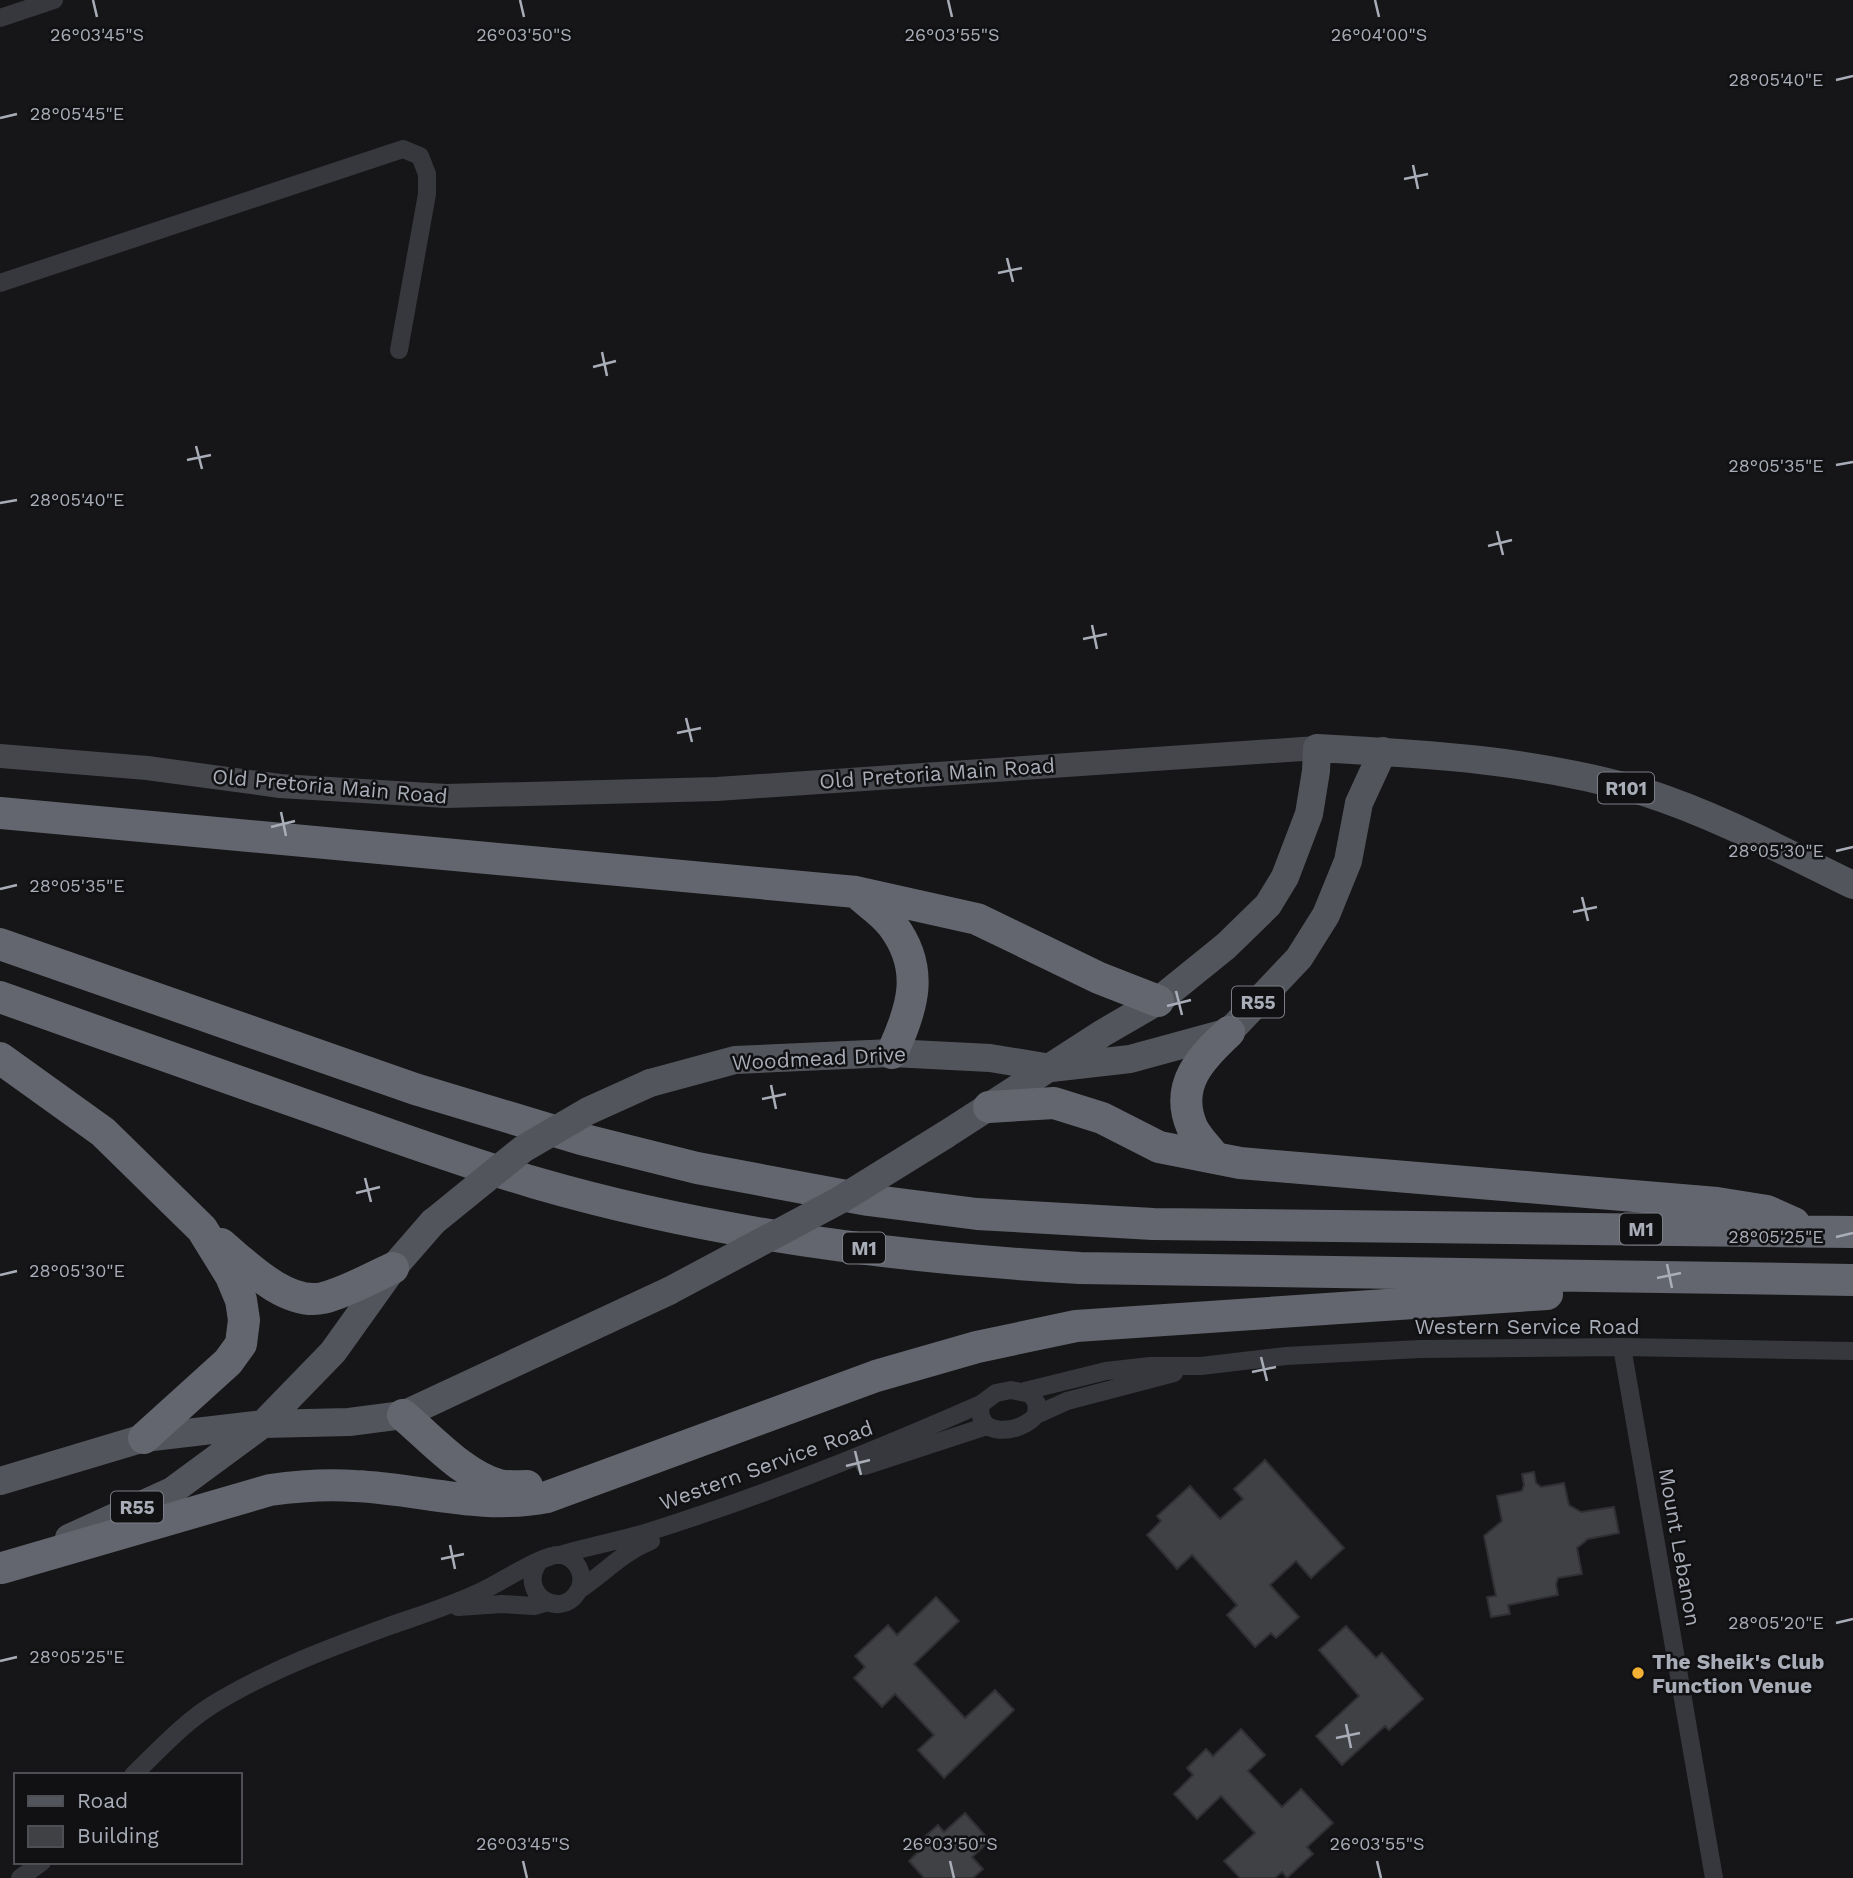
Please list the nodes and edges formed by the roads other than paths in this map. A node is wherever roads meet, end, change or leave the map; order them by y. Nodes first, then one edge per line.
1 (54, 0) edge
2 (0, 18) edge
3 (0, 283) edge
4 (399, 350) dead end
5 (1317, 748) junction
6 (1383, 751) junction
7 (0, 756) edge
8 (0, 813) edge
9 (1853, 885) edge
10 (856, 892) junction
11 (0, 944) edge
12 (0, 997) edge
13 (1158, 1001) junction
14 (1229, 1032) junction
15 (892, 1053) junction
16 (0, 1058) edge
17 (1051, 1068) junction
18 (989, 1107) junction
19 (1215, 1158) junction
20 (202, 1229) junction
21 (1811, 1232) junction
22 (1853, 1232) edge
23 (393, 1268) junction
24 (1764, 1279) junction
25 (1853, 1280) edge
26 (1622, 1347) junction
27 (1853, 1351) edge
28 (1202, 1366) junction
29 (1025, 1391) junction
30 (981, 1404) junction
31 (403, 1415) junction
32 (1036, 1415) junction
33 (263, 1424) junction
34 (987, 1426) junction
35 (144, 1438) junction
36 (611, 1474) junction
37 (0, 1481) edge
38 (560, 1555) junction
39 (538, 1563) junction
40 (1, 1569) edge
41 (579, 1590) junction
42 (548, 1602) junction
43 (436, 1609) junction
44 (135, 1773) edge
45 (39, 1864) edge
46 (20, 1878) edge
47 (1714, 1878) edge

1 - 2 street
3 - 4 street
5 - 6 main road, Old Pretoria Main Road / R101
5 - 7 main road, Old Pretoria Main Road / R101
5 - 13 main road, Woodmead Drive / R55
6 - 9 main road, Old Pretoria Main Road / R101
6 - 14 main road, R55
8 - 10 highway
10 - 13 highway
10 - 15 highway
11 - 21 highway, M1
12 - 24 highway, M1
13 - 17 main road, Woodmead Drive / R55
14 - 17 main road, Woodmead Drive / R55
14 - 19 highway
15 - 17 main road, Woodmead Drive / R55
15 - 23 main road, Woodmead Drive / R55, bridge
16 - 20 highway
17 - 18 main road, Woodmead Drive / R55
18 - 19 highway
18 - 31 main road, Woodmead Drive / R55, bridge
19 - 21 highway
20 - 23 highway
20 - 35 highway
21 - 22 highway, M1
23 - 33 main road, Woodmead Drive / R55
24 - 25 highway, M1
24 - 36 highway
26 - 27 street, Western Service Road
26 - 28 street, Western Service Road
26 - 47 street, Mount Lebanon
28 - 29 street, Western Service Road
28 - 32 street, Western Service Road
29 - 30 street
29 - 32 street
30 - 34 street
30 - 38 street, Western Service Road
31 - 33 main road, Woodmead Drive / R55
31 - 36 highway
32 - 34 street
33 - 35 main road, Woodmead Drive / R55
33 - 40 main road, Woodmead Drive / R55
34 - 41 street, Western Service Road
35 - 37 main road, Woodmead Drive / R55
36 - 40 highway
38 - 39 street
38 - 41 street
39 - 42 street
39 - 43 street
41 - 42 street
42 - 43 street
43 - 44 street
45 - 46 street

